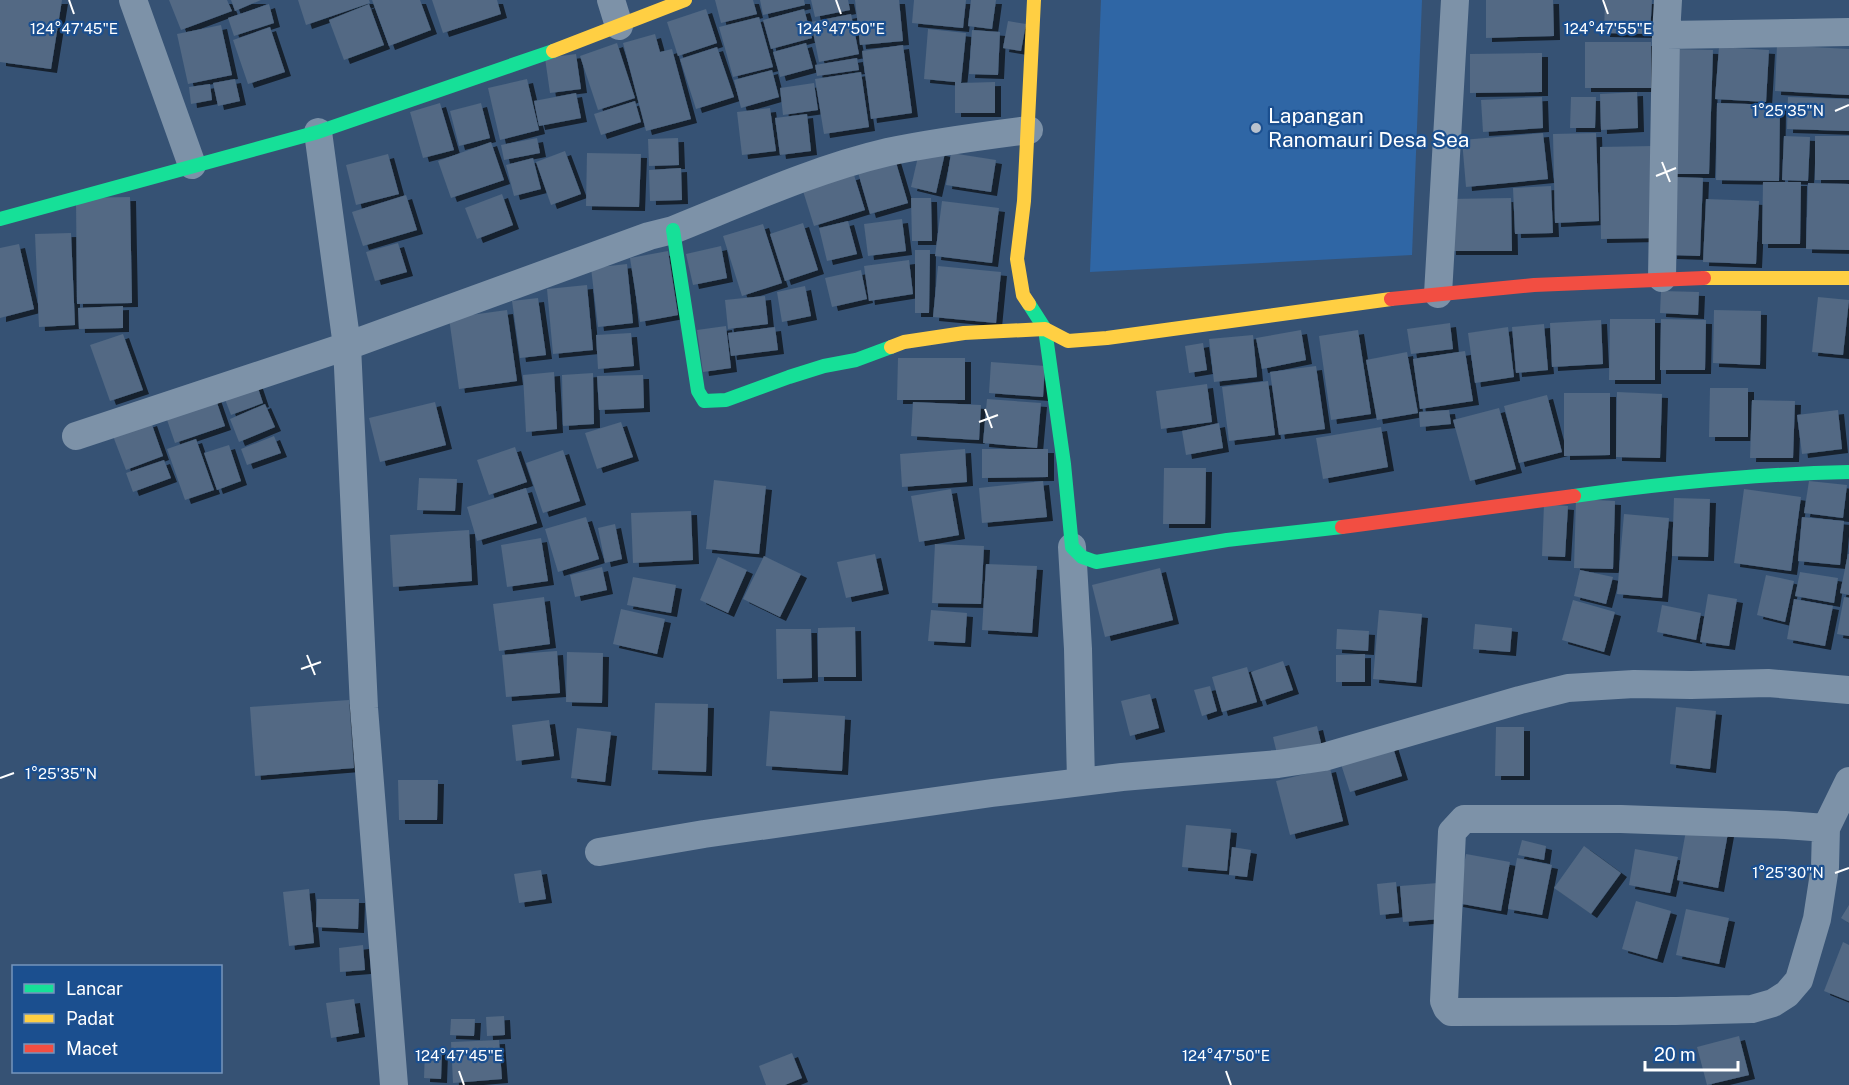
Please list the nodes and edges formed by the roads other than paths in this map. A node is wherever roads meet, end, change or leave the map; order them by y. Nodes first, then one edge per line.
1 (133, 0) edge
2 (685, 0) edge
3 (1034, 0) edge
4 (1455, 0) edge
5 (1668, 0) edge
6 (615, 13) edge
7 (1849, 33) edge
8 (1666, 35) junction
9 (1029, 130) junction
10 (318, 132) junction
11 (192, 165) junction
12 (0, 219) edge
13 (673, 230) junction
14 (1662, 278) junction
15 (1849, 278) edge
16 (1438, 294) junction
17 (1045, 329) junction
18 (347, 346) junction
19 (75, 436) dead end
20 (1849, 472) edge
21 (1072, 547) junction
22 (1849, 690) edge
23 (1849, 781) edge
24 (1081, 782) junction
25 (1826, 828) junction
26 (599, 852) dead end
27 (394, 1085) edge

1 - 11 street
2 - 6 street
3 - 9 street
4 - 16 street
5 - 8 street
6 - 10 street
7 - 8 street
8 - 14 street
9 - 13 street
9 - 17 street
10 - 11 street
10 - 18 street
11 - 12 street
13 - 17 street
13 - 18 street
14 - 15 street
14 - 16 street
16 - 17 street
17 - 21 street
18 - 19 street
18 - 27 street
20 - 21 street
21 - 24 street
22 - 24 street
23 - 25 street
24 - 26 street
25 - 25 street

